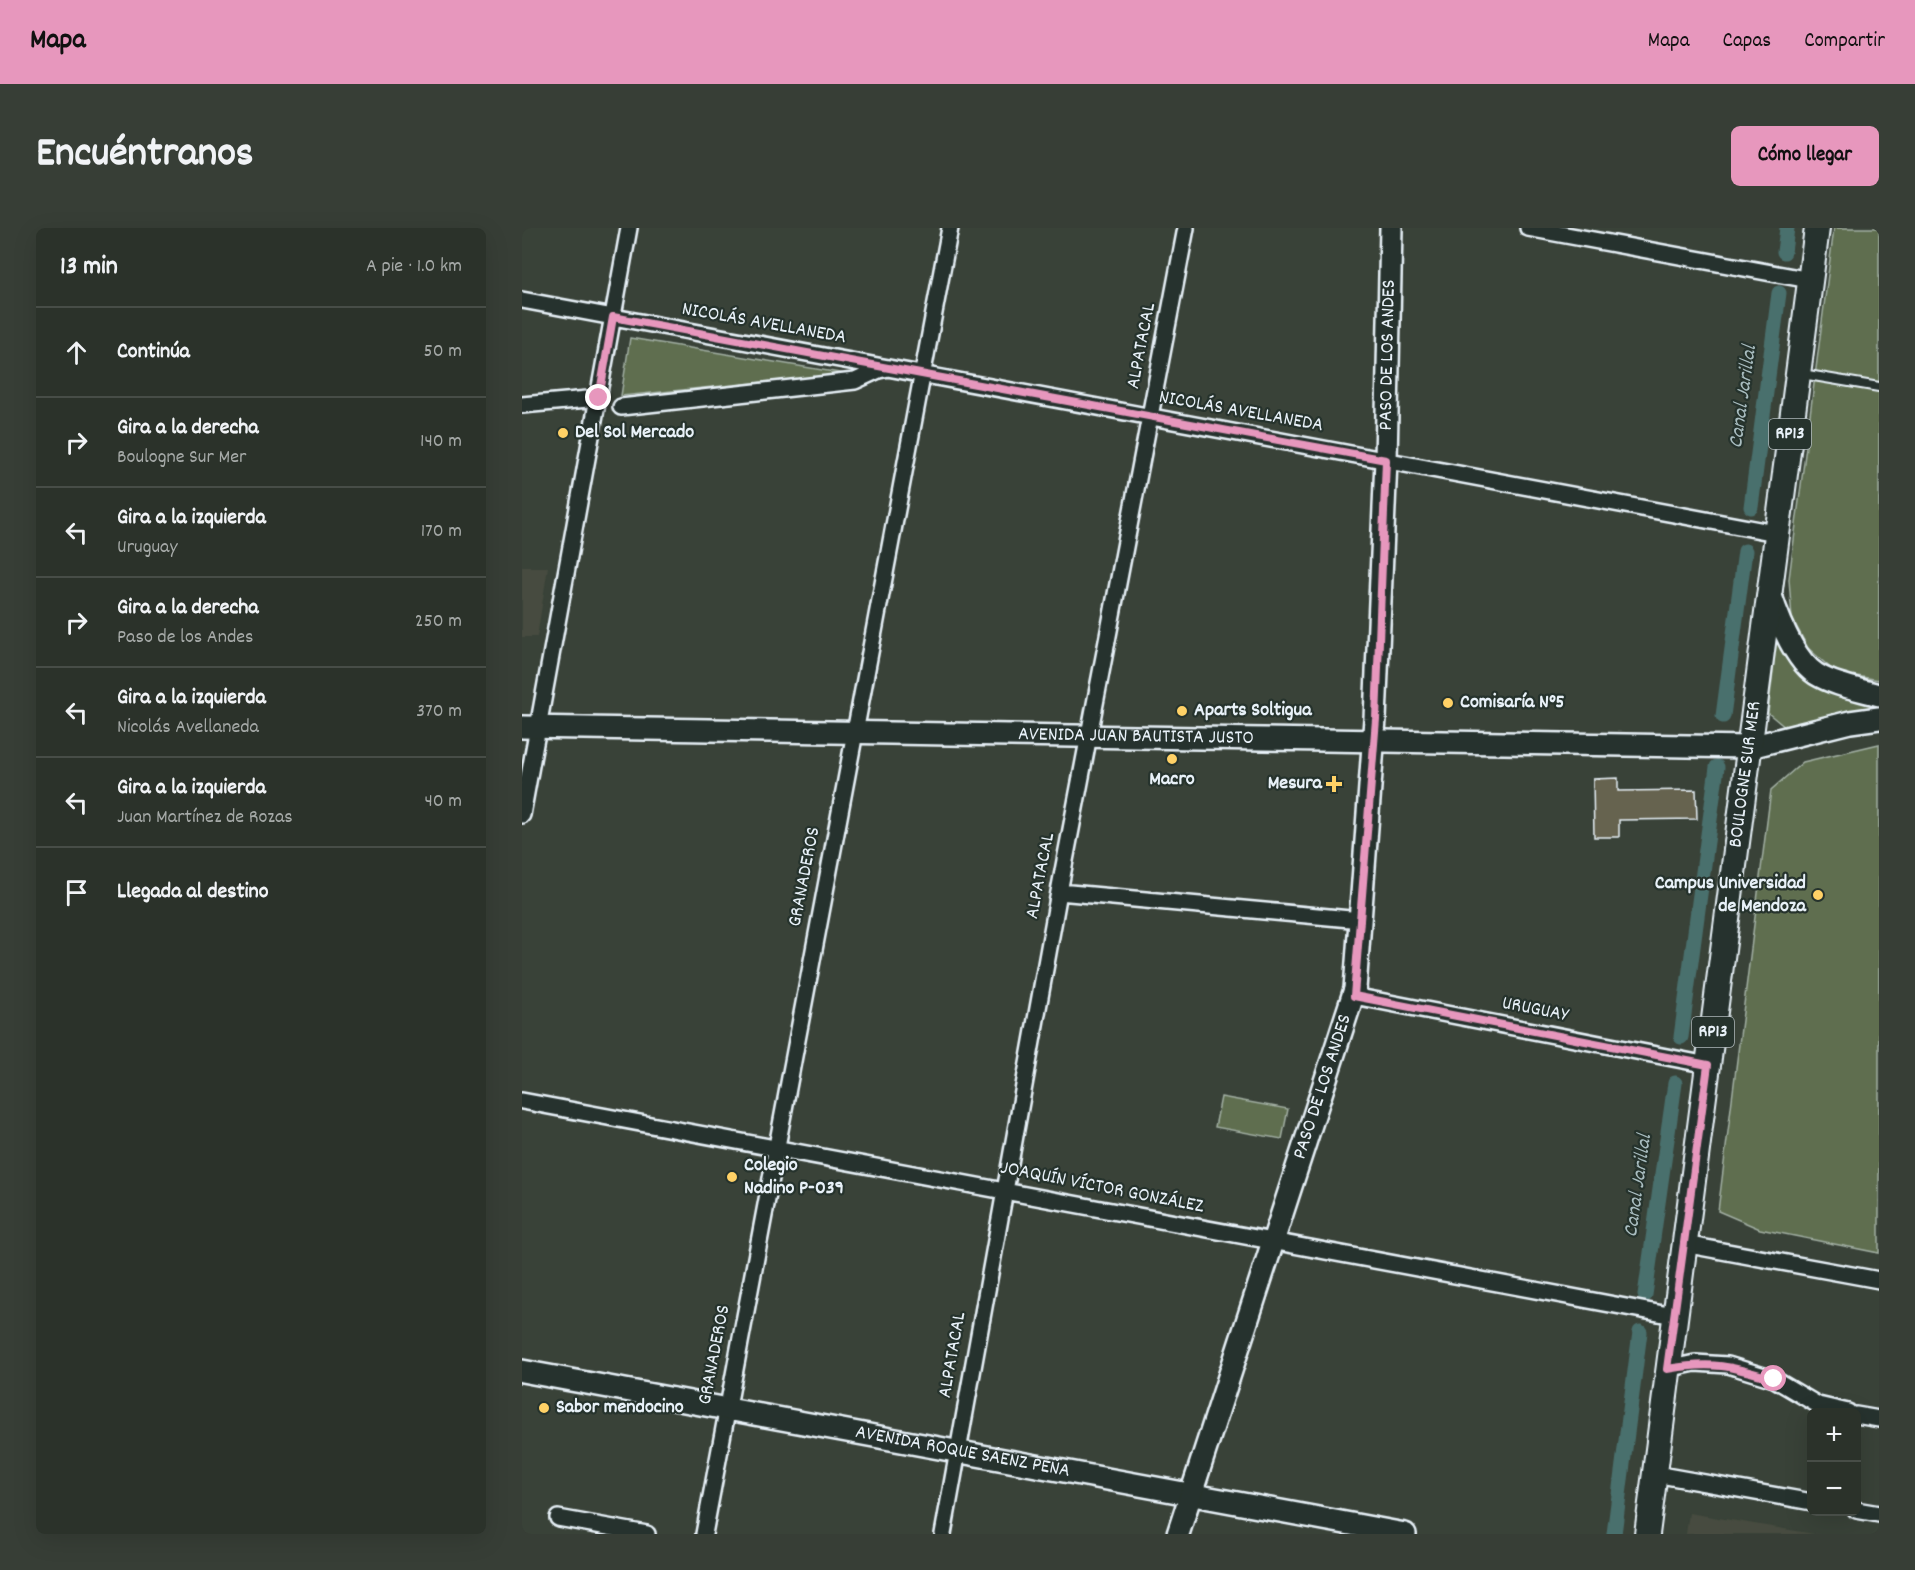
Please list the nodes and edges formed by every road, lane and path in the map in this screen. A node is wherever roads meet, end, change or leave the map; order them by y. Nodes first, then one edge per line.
1 (629, 228) edge
2 (950, 228) edge
3 (1186, 228) edge
4 (1391, 228) edge
5 (1528, 228) edge
6 (1817, 228) edge
7 (1810, 280) junction
8 (522, 300) edge
9 (613, 317) junction
10 (854, 362) junction
11 (889, 368) junction
12 (1798, 373) junction
13 (922, 374) junction
14 (852, 381) junction
15 (1879, 387) edge
16 (599, 398) junction
17 (522, 405) edge
18 (621, 407) dead end
19 (1149, 416) junction
20 (1386, 460) junction
21 (1776, 532) junction
22 (1769, 589) junction
23 (1879, 695) edge
24 (1879, 718) edge
25 (530, 727) edge
26 (854, 733) junction
27 (1090, 736) junction
28 (1374, 741) junction
29 (1750, 747) junction
30 (522, 815) edge
31 (1059, 892) junction
32 (1361, 920) junction
33 (1354, 996) junction
34 (1708, 1065) junction
35 (522, 1101) edge
36 (776, 1148) junction
37 (1004, 1191) junction
38 (1275, 1241) junction
39 (1684, 1244) junction
40 (1879, 1280) edge
41 (1674, 1316) junction
42 (1667, 1369) junction
43 (522, 1371) edge
44 (1829, 1408) edge
45 (727, 1409) junction
46 (1861, 1416) edge
47 (1879, 1419) edge
48 (957, 1451) junction
49 (1655, 1474) junction
50 (1191, 1495) junction
51 (1807, 1501) edge
52 (1861, 1511) edge
53 (1879, 1514) edge
54 (558, 1518) dead end
55 (647, 1534) edge
56 (704, 1534) edge
57 (943, 1534) edge
58 (1178, 1534) edge
59 (1404, 1534) edge
60 (1647, 1534) edge

1 - 9 street
2 - 13 street, GRANADEROS
3 - 19 street, ALPATACAL
4 - 20 street, PASO DE LOS ANDES
5 - 7 street
6 - 7 main road, BOULOGNE SUR MER / RP13
7 - 12 main road, BOULOGNE SUR MER / RP13
8 - 9 street, NICOLÁS AVELLANEDA
9 - 10 street, NICOLÁS AVELLANEDA
9 - 16 street
10 - 11 street, NICOLÁS AVELLANEDA
10 - 14 street
11 - 13 street, NICOLÁS AVELLANEDA
11 - 14 street
12 - 15 lane
12 - 21 main road, BOULOGNE SUR MER / RP13
13 - 19 street, NICOLÁS AVELLANEDA
13 - 26 street, GRANADEROS
14 - 18 street
16 - 17 street
16 - 25 street
19 - 20 street, NICOLÁS AVELLANEDA
19 - 27 street, ALPATACAL
20 - 21 street, NICOLÁS AVELLANEDA
20 - 28 street, PASO DE LOS ANDES
21 - 22 main road, BOULOGNE SUR MER / RP13
22 - 23 street
22 - 29 main road, BOULOGNE SUR MER / RP13
24 - 29 street, AVENIDA JUAN BAUTISTA JUSTO
25 - 26 street, AVENIDA JUAN BAUTISTA JUSTO
25 - 30 street
26 - 27 street, AVENIDA JUAN BAUTISTA JUSTO
26 - 36 street, GRANADEROS
27 - 28 street, AVENIDA JUAN BAUTISTA JUSTO
27 - 31 street, ALPATACAL
28 - 29 street, AVENIDA JUAN BAUTISTA JUSTO
28 - 32 street, PASO DE LOS ANDES
29 - 34 main road, BOULOGNE SUR MER / RP13
31 - 32 street
31 - 37 street, ALPATACAL
32 - 33 street, PASO DE LOS ANDES
33 - 34 street, URUGUAY
33 - 38 street, PASO DE LOS ANDES
34 - 39 main road, BOULOGNE SUR MER / RP13
35 - 36 street, JOAQUÍN VÍCTOR GONZÁLEZ
36 - 37 street, JOAQUÍN VÍCTOR GONZÁLEZ
36 - 45 street, GRANADEROS
37 - 38 street, JOAQUÍN VÍCTOR GONZÁLEZ
37 - 48 street, ALPATACAL
38 - 41 street, JOAQUÍN VÍCTOR GONZÁLEZ
38 - 50 street, PASO DE LOS ANDES
39 - 40 street
39 - 41 main road, BOULOGNE SUR MER / RP13
41 - 42 main road, BOULOGNE SUR MER / RP13
42 - 44 street
42 - 49 main road, BOULOGNE SUR MER / RP13
43 - 45 street, AVENIDA ROQUE SÁENZ PEÑA
45 - 48 street, AVENIDA ROQUE SÁENZ PEÑA
45 - 56 street, GRANADEROS
46 - 47 street
48 - 50 street, AVENIDA ROQUE SÁENZ PEÑA
48 - 57 street, ALPATACAL
49 - 51 street
49 - 60 main road, BOULOGNE SUR MER / RP13
50 - 58 street, PASO DE LOS ANDES
50 - 59 street, AVENIDA ROQUE SÁENZ PEÑA
52 - 53 street
54 - 55 street

